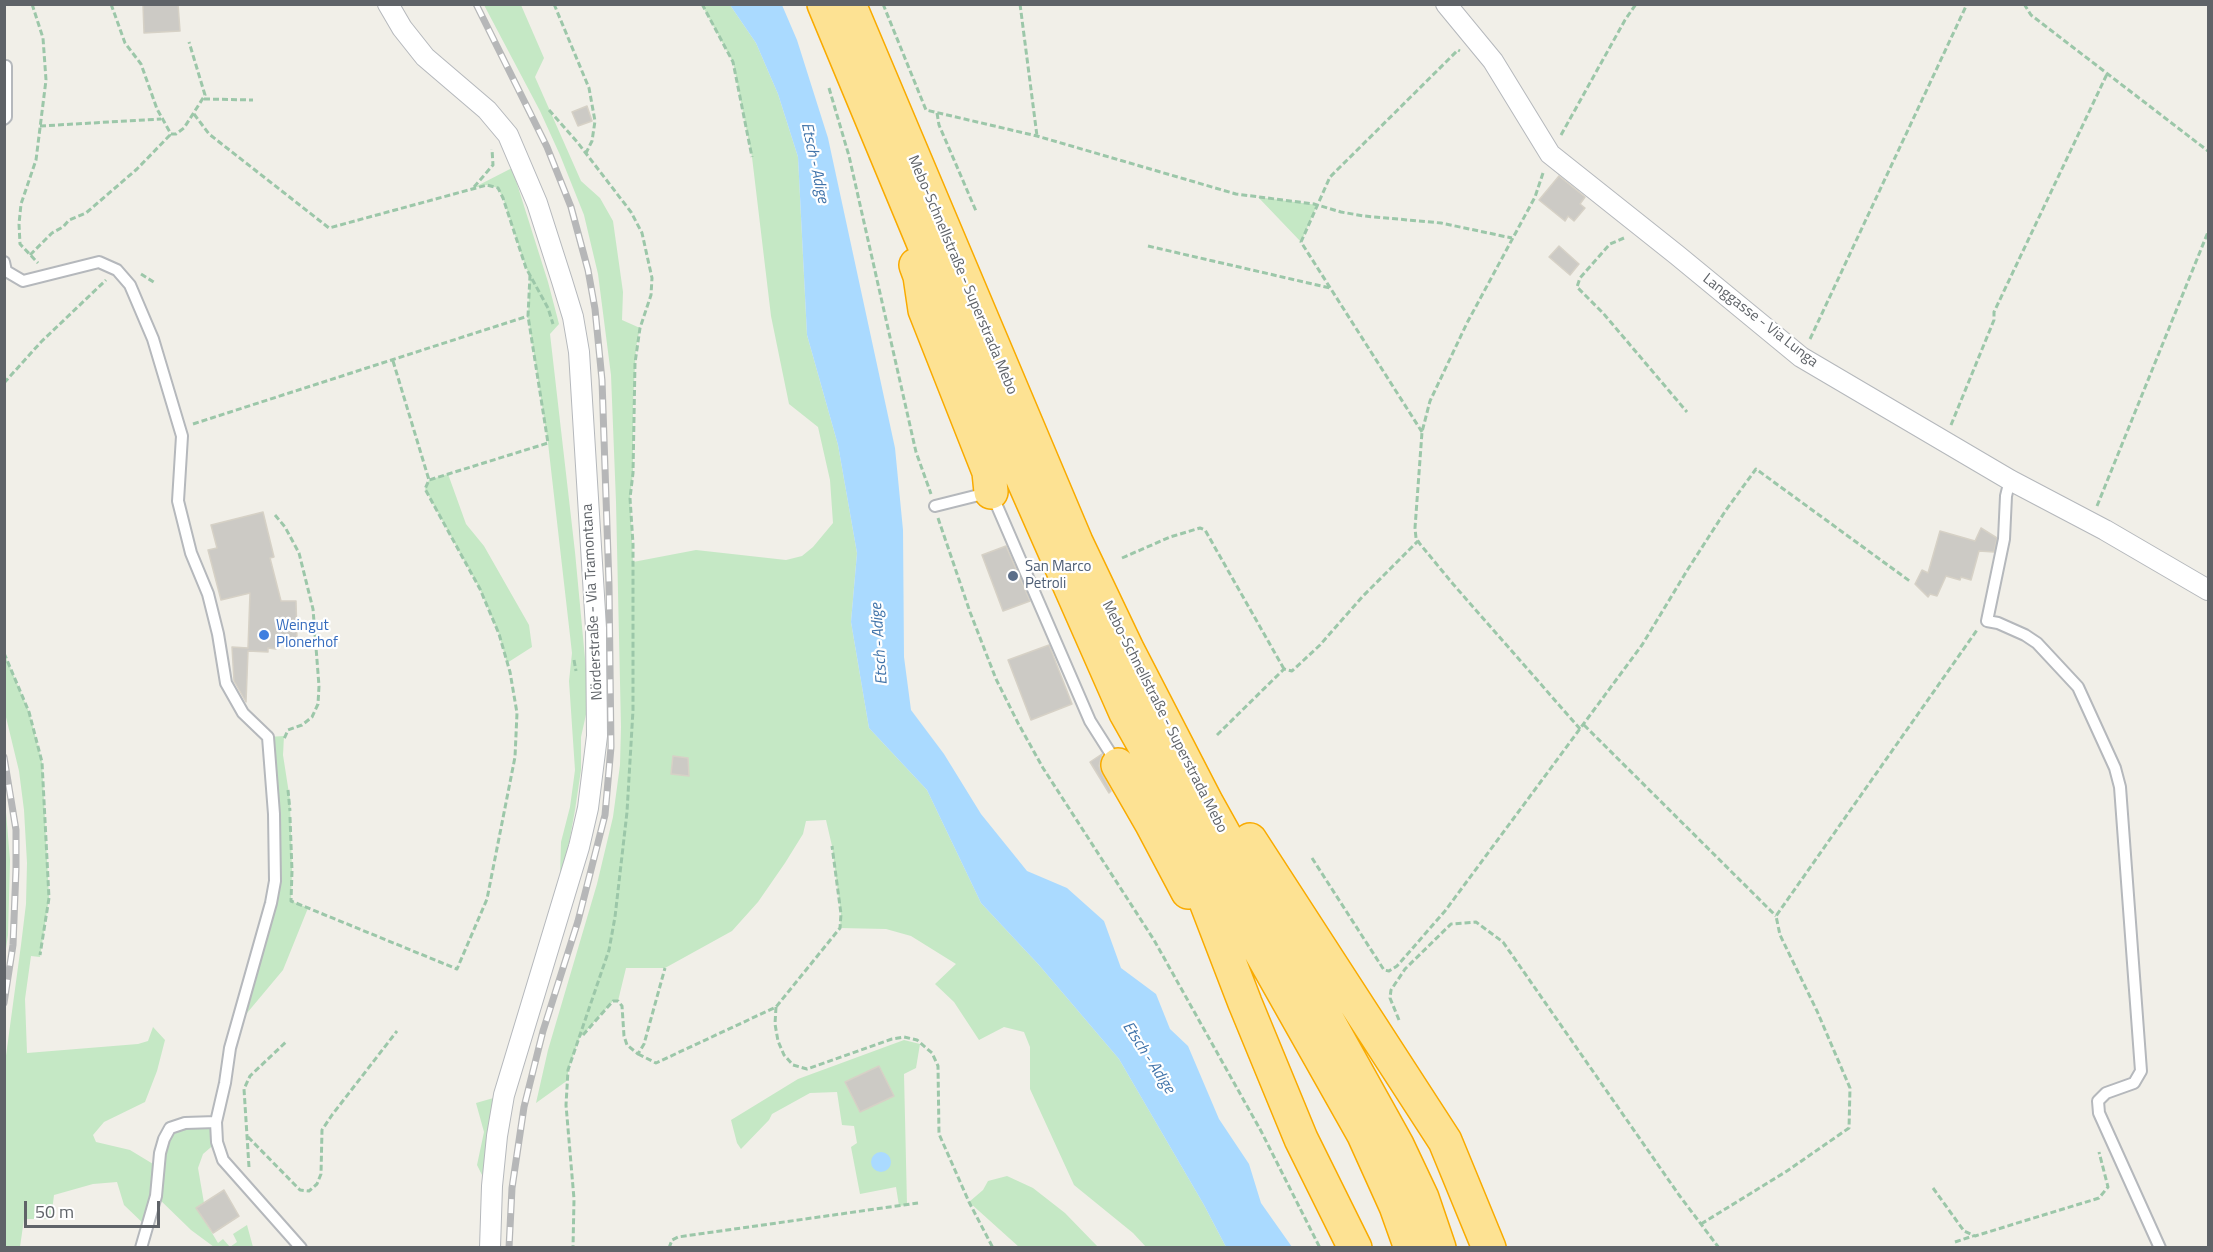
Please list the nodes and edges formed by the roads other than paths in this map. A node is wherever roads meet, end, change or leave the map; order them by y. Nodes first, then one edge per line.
1 (388, 4) edge
2 (824, 4) edge
3 (849, 4) edge
4 (1446, 4) edge
5 (6, 66) dead end
6 (4, 118) edge
7 (883, 147) junction
8 (4, 262) edge
9 (2010, 480) junction
10 (991, 492) junction
11 (934, 506) road end
12 (2208, 590) edge
13 (1127, 648) junction
14 (1126, 713) junction
15 (1118, 765) joint
16 (1291, 1114) junction
17 (216, 1122) junction
18 (141, 1248) edge
19 (301, 1248) edge
20 (490, 1248) edge
21 (1354, 1248) edge
22 (1411, 1248) edge
23 (1439, 1248) edge
24 (1489, 1248) edge
25 (2160, 1248) edge

1 - 20 street, Nörderstraße - Via Tramontana
2 - 7 highway, Mebo-Schnellstraße - Superstrada Mebo
3 - 13 highway, Mebo-Schnellstraße - Superstrada Mebo
4 - 9 street, Langgasse - Via Lunga
5 - 6 lane
7 - 10 highway
7 - 14 highway, Mebo-Schnellstraße - Superstrada Mebo
8 - 17 lane
9 - 12 street, Langgasse - Via Lunga
9 - 25 lane
10 - 11 lane
10 - 15 lane
13 - 23 highway, Mebo-Schnellstraße - Superstrada Mebo
13 - 24 highway
14 - 16 highway
14 - 22 highway, Mebo-Schnellstraße - Superstrada Mebo
15 - 16 highway
16 - 21 highway
17 - 18 lane
17 - 19 lane

